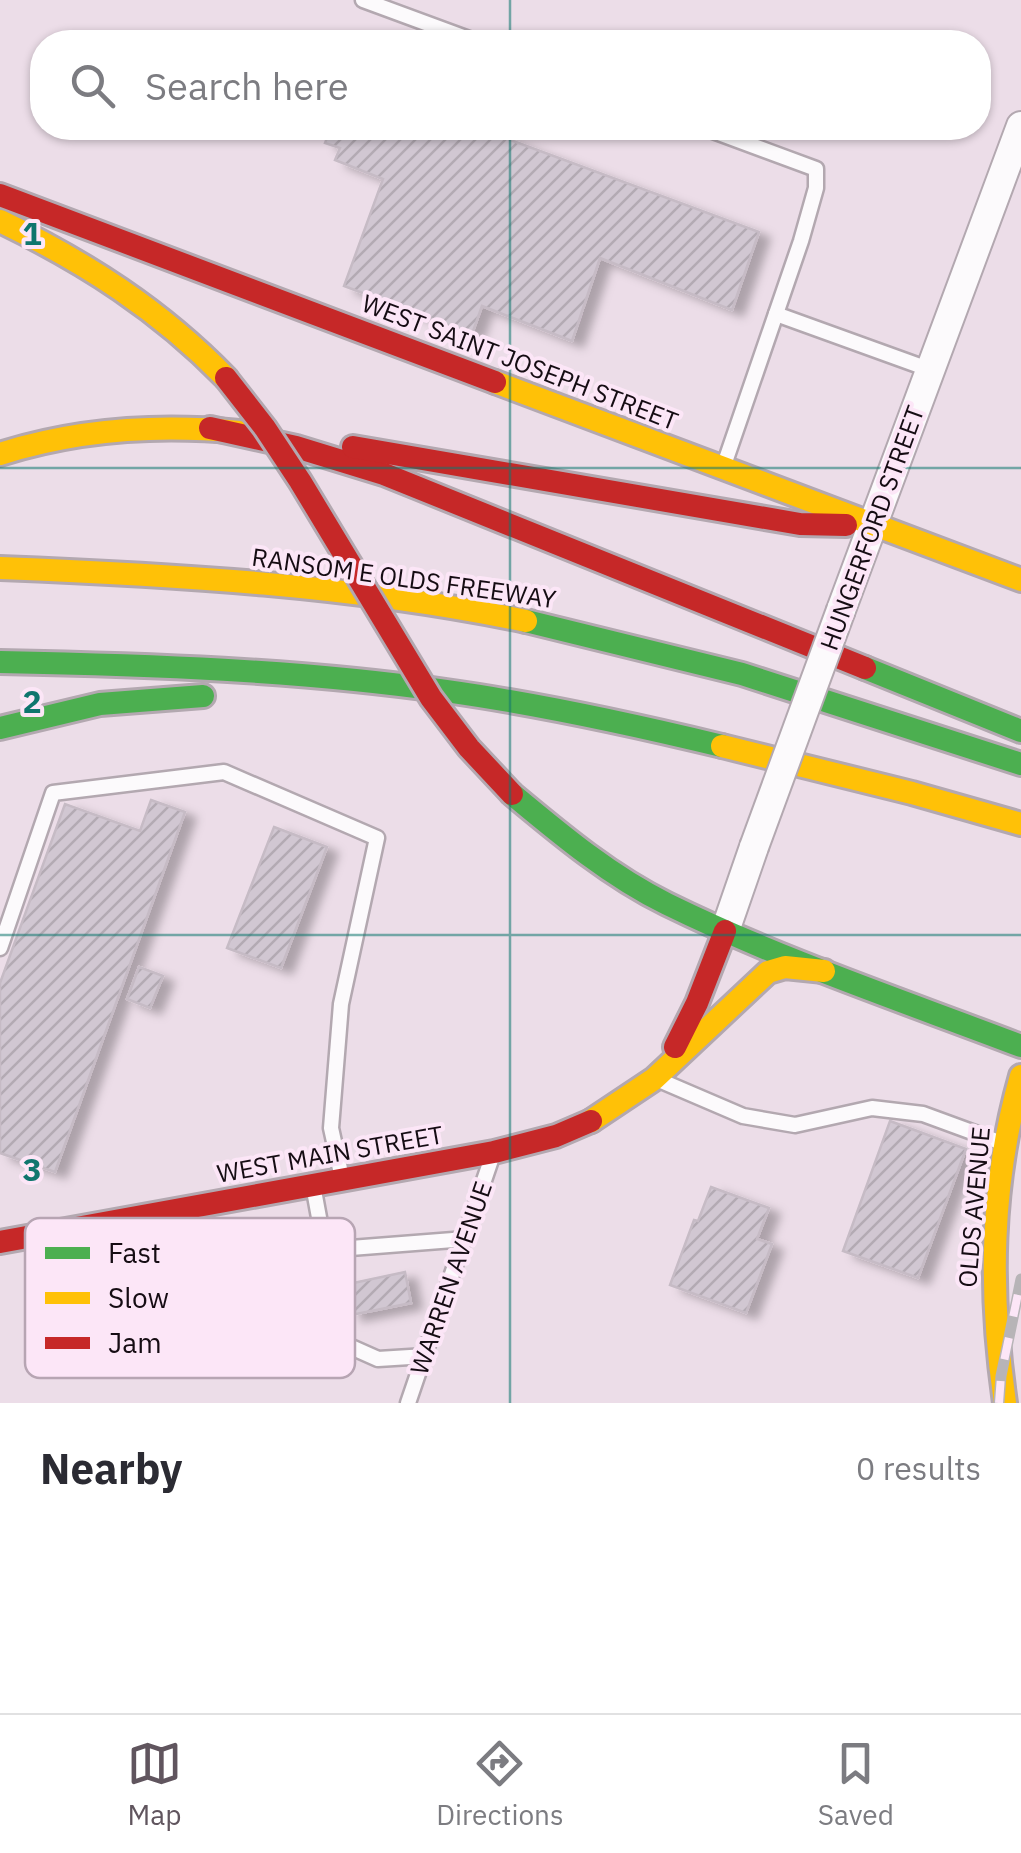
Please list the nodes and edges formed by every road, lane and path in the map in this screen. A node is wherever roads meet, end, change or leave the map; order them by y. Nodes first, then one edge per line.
1 (364, 0) edge
2 (445, 30) edge
3 (1021, 126) edge
4 (737, 140) edge
5 (0, 195) edge
6 (2, 224) edge
7 (776, 314) junction
8 (930, 370) junction
9 (210, 428) junction
10 (0, 454) edge
11 (723, 469) junction
12 (874, 525) junction
13 (0, 568) edge
14 (1021, 580) edge
15 (0, 662) edge
16 (223, 697) dead end
17 (409, 710) dead end
18 (0, 728) edge
19 (1021, 731) edge
20 (706, 743) junction
21 (1021, 764) edge
22 (1021, 824) edge
23 (725, 931) junction
24 (0, 948) edge
25 (824, 972) junction
26 (1021, 1046) edge
27 (1021, 1076) edge
28 (653, 1078) junction
29 (1004, 1144) junction
30 (494, 1152) junction
31 (342, 1178) junction
32 (313, 1184) junction
33 (130, 1218) edge
34 (319, 1218) edge
35 (25, 1237) edge
36 (466, 1239) junction
37 (0, 1242) edge
38 (355, 1248) edge
39 (355, 1349) edge
40 (426, 1356) junction
41 (408, 1403) edge
42 (1005, 1403) edge

1 - 2 lane
3 - 8 street, HUNGERFORD STREET
4 - 7 lane
5 - 11 main road, WEST SAINT JOSEPH STREET
6 - 23 main road, WEST MAIN STREET, bridge
7 - 8 lane
7 - 11 lane
8 - 12 street, HUNGERFORD STREET
9 - 10 main road
9 - 12 main road
9 - 19 main road
11 - 12 main road, WEST SAINT JOSEPH STREET
12 - 14 main road, WEST SAINT JOSEPH STREET
12 - 23 street, HUNGERFORD STREET, bridge
13 - 21 main road, RANSOM E OLDS FREEWAY
15 - 20 main road
16 - 18 main road
17 - 20 main road
20 - 22 main road
23 - 25 main road, WEST MAIN STREET
23 - 28 main road, WEST MAIN STREET
24 - 31 lane
25 - 26 main road, WEST MAIN STREET
25 - 28 main road, WEST MAIN STREET
27 - 29 main road, OLDS AVENUE
28 - 29 lane
28 - 30 main road, WEST MAIN STREET
29 - 42 main road, OLDS AVENUE
30 - 31 main road, WEST MAIN STREET
30 - 36 lane, WARREN AVENUE
31 - 32 main road, WEST MAIN STREET
32 - 33 main road, WEST MAIN STREET
32 - 34 lane
35 - 37 main road, WEST MAIN STREET
36 - 38 lane
36 - 40 lane, WARREN AVENUE
39 - 40 lane
40 - 41 lane, WARREN AVENUE

